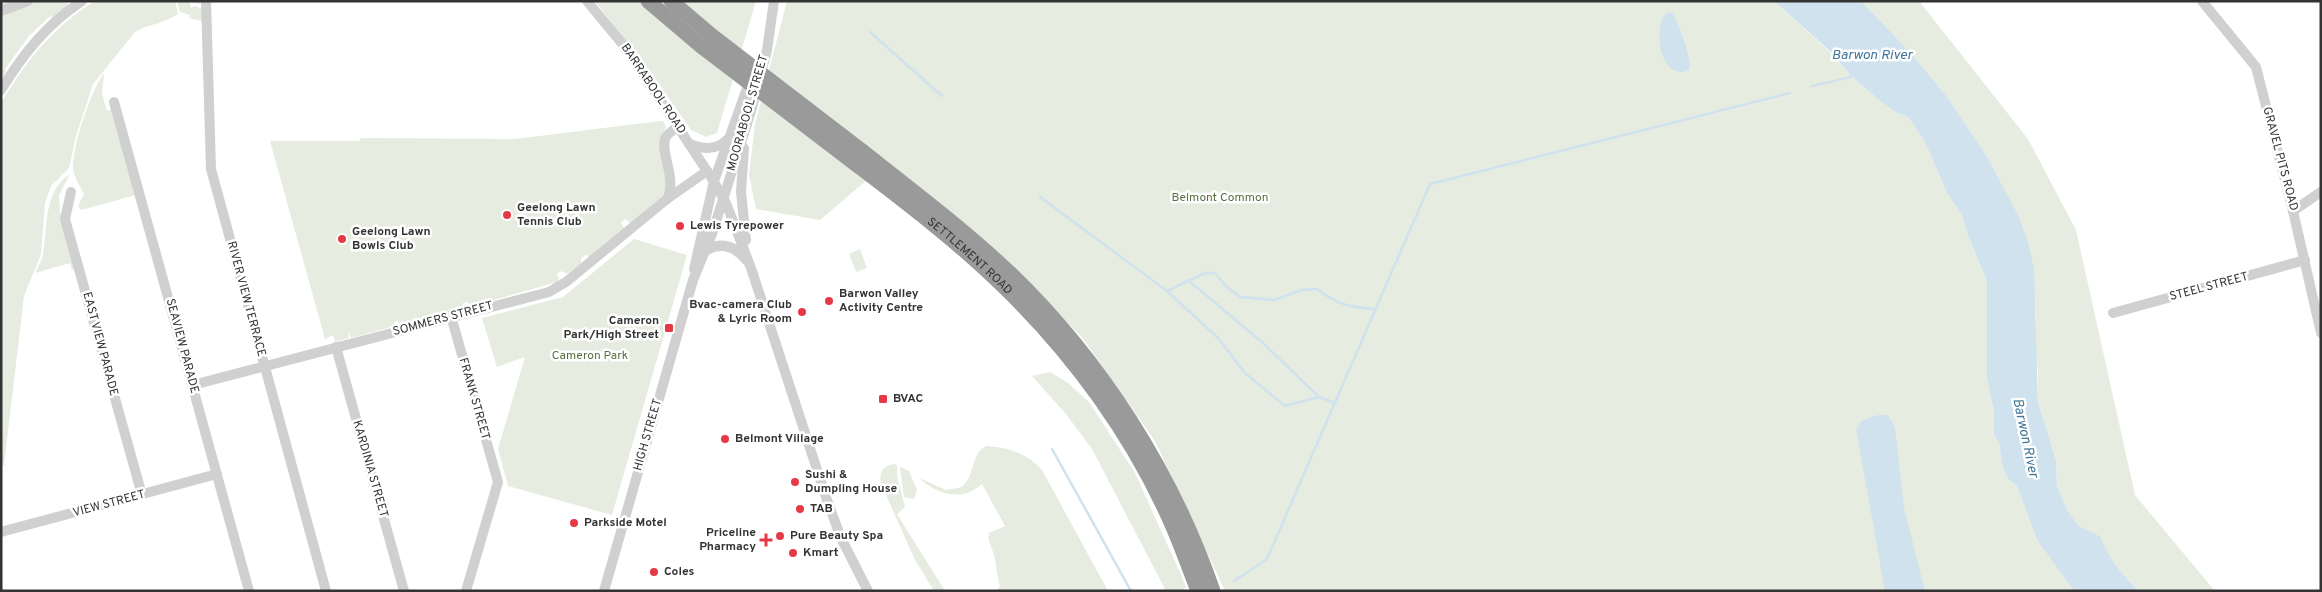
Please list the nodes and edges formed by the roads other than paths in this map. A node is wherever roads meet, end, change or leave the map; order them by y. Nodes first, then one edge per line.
1 (28, 1) edge
2 (82, 1) edge
3 (206, 1) edge
4 (587, 1) edge
5 (648, 1) edge
6 (671, 1) edge
7 (774, 1) edge
8 (2202, 1) edge
9 (1, 11) edge
10 (770, 27) junction
11 (1, 90) edge
12 (114, 102) dead end
13 (746, 126) junction
14 (678, 127) junction
15 (728, 139) junction
16 (689, 144) junction
17 (858, 157) junction
18 (708, 171) junction
19 (714, 181) junction
20 (71, 192) dead end
21 (2321, 192) edge
22 (723, 198) junction
23 (667, 199) junction
24 (2293, 211) junction
25 (707, 250) junction
26 (2305, 260) junction
27 (751, 268) junction
28 (693, 280) junction
29 (2113, 313) dead end
30 (451, 316) junction
31 (2321, 333) edge
32 (336, 347) junction
33 (265, 366) junction
34 (193, 386) junction
35 (217, 474) junction
36 (142, 495) junction
37 (1, 532) edge
38 (860, 579) junction
39 (250, 591) edge
40 (326, 591) edge
41 (404, 591) edge
42 (466, 591) edge
43 (604, 591) edge
44 (860, 591) edge
45 (868, 591) edge
46 (1198, 591) edge
47 (1213, 591) edge

1 - 9 street
2 - 11 street
3 - 33 street, RIVER VIEW TERRACE
4 - 14 street, BARRABOOL ROAD
5 - 17 highway, SETTLEMENT ROAD, bridge
6 - 17 highway, SETTLEMENT ROAD, bridge
7 - 10 street, MOORABOOL STREET
8 - 24 street, GRAVEL PITS ROAD
10 - 13 street, MOORABOOL STREET
10 - 15 street, MOORABOOL STREET
12 - 34 street, SEAVIEW PARADE
13 - 22 street, MOORABOOL STREET
13 - 27 street
14 - 16 street, BARRABOOL ROAD
14 - 23 street
15 - 16 street
15 - 19 street, MOORABOOL STREET
16 - 18 street, BARRABOOL ROAD
17 - 46 highway, SETTLEMENT ROAD
17 - 47 highway, SETTLEMENT ROAD
18 - 19 street, BARRABOOL ROAD
18 - 23 street, SOMMERS STREET
19 - 22 street, BARRABOOL ROAD
19 - 28 street, HIGH STREET
20 - 36 street, EAST VIEW PARADE
21 - 24 street
22 - 25 street, HIGH STREET
22 - 27 street, BARRABOOL ROAD
23 - 30 street, SOMMERS STREET
24 - 26 street, GRAVEL PITS ROAD
25 - 27 street
25 - 28 street, HIGH STREET
26 - 29 street, STEEL STREET
26 - 31 street, GRAVEL PITS ROAD
27 - 38 street
28 - 43 street, HIGH STREET
30 - 32 street, SOMMERS STREET
30 - 42 street, FRANK STREET
32 - 33 street, SOMMERS STREET
32 - 41 street, KARDINIA STREET
33 - 34 street, SOMMERS STREET
33 - 40 street, RIVER VIEW TERRACE
34 - 35 street, SEAVIEW PARADE
35 - 36 street, VIEW STREET
35 - 39 street, SEAVIEW PARADE
36 - 37 street, VIEW STREET
38 - 44 street
38 - 45 street

